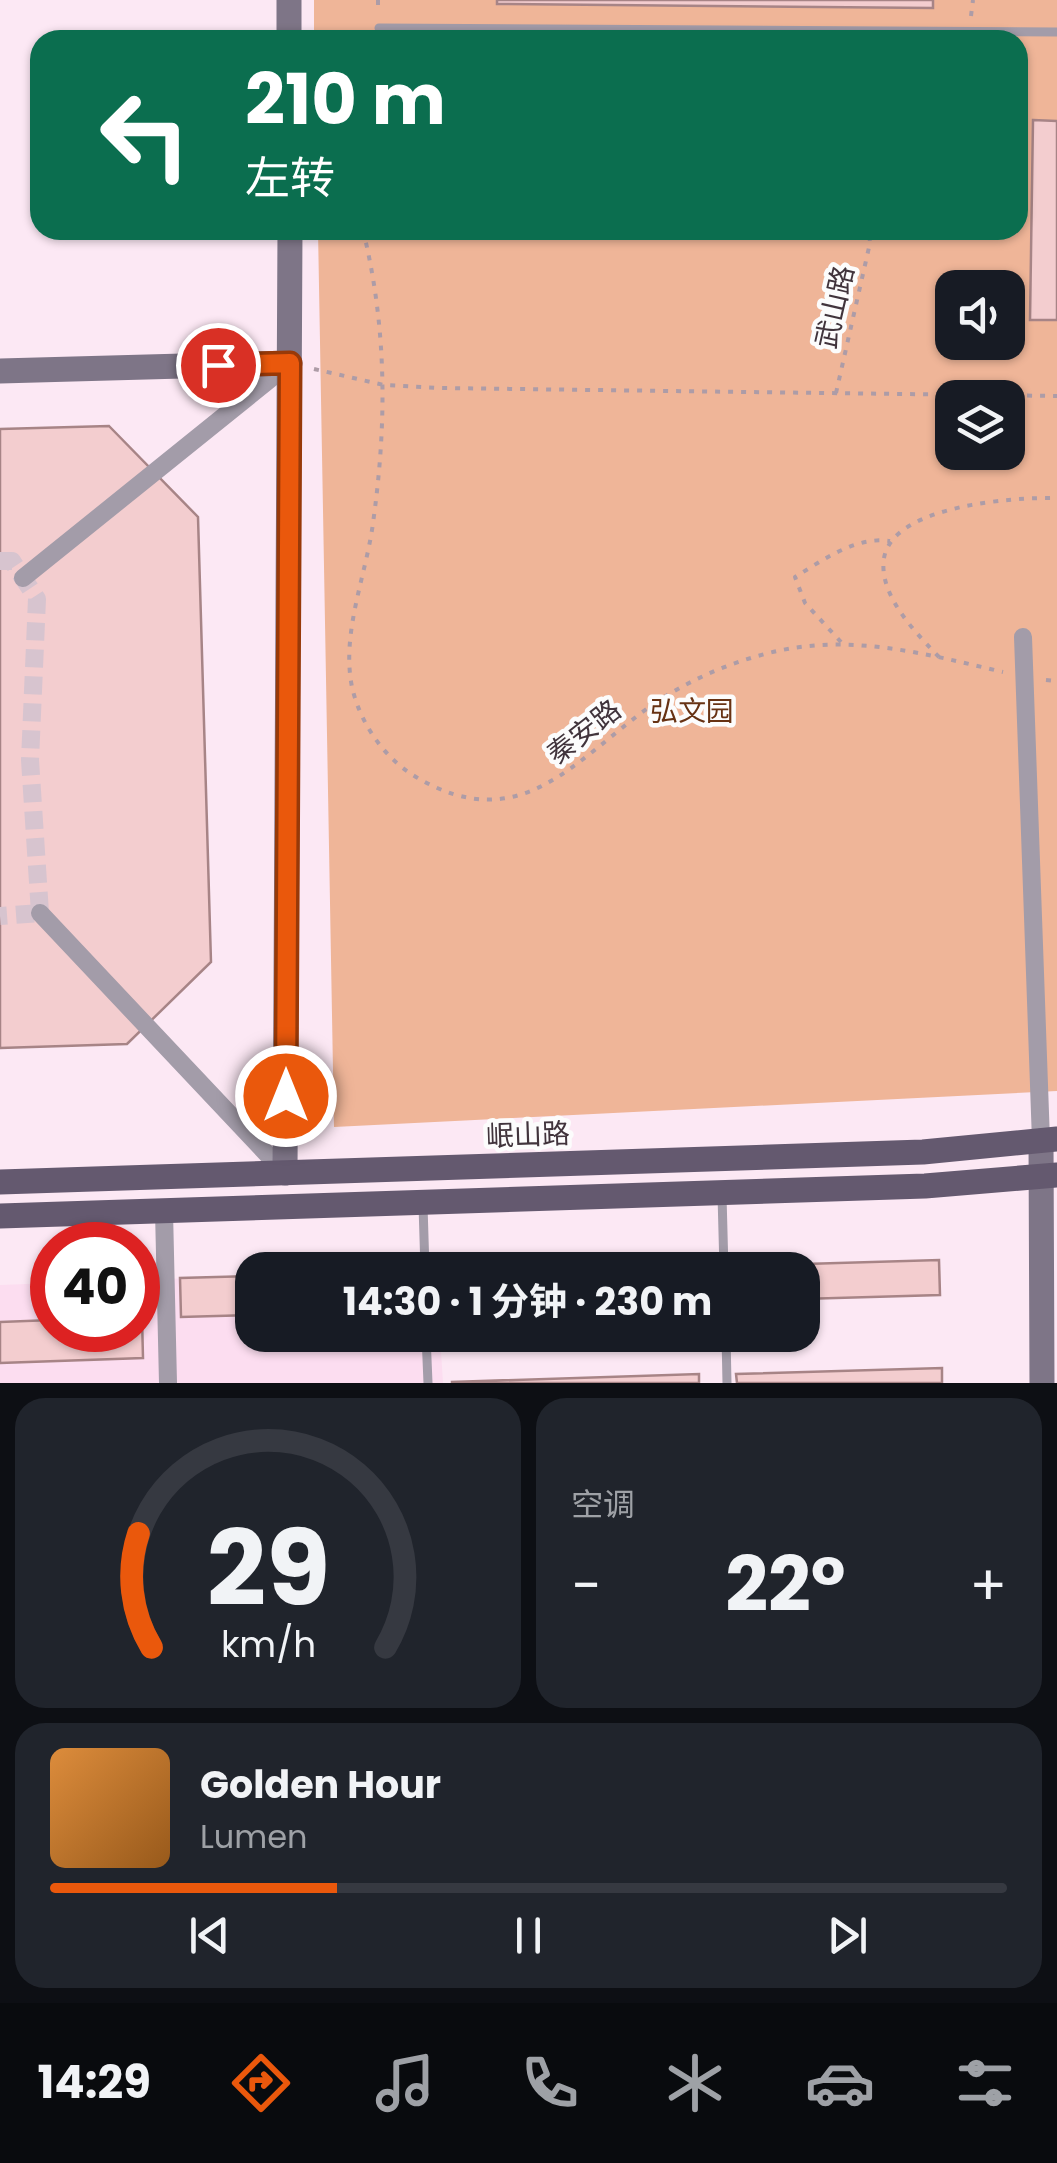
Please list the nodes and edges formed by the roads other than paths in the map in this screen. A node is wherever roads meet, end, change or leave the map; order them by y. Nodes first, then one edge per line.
1 (289, 0) edge
2 (378, 28) dead end
3 (289, 30) edge
4 (718, 30) edge
5 (1028, 32) edge
6 (1057, 32) edge
7 (290, 240) edge
8 (290, 363) junction
9 (0, 370) edge
10 (23, 578) dead end
11 (1023, 636) dead end
12 (40, 913) dead end
13 (1049, 1140) edge
14 (285, 1173) junction
15 (1050, 1176) edge
16 (0, 1182) edge
17 (722, 1192) junction
18 (423, 1202) junction
19 (164, 1211) junction
20 (0, 1216) edge
21 (424, 1252) edge
22 (724, 1252) edge
23 (427, 1352) edge
24 (727, 1352) edge
25 (168, 1383) edge
26 (428, 1383) edge
27 (728, 1383) edge
28 (1042, 1383) edge

1 - 3 street
2 - 4 lane
5 - 6 lane
7 - 8 street
8 - 9 street
8 - 10 street
8 - 14 street
11 - 13 street
12 - 14 street
13 - 14 main road, 岷山路
13 - 15 street
14 - 16 main road, 岷山路
15 - 17 main road
15 - 28 street
17 - 18 main road
17 - 22 lane
18 - 19 main road
18 - 21 lane
19 - 20 main road
19 - 25 street
23 - 26 lane
24 - 27 lane

